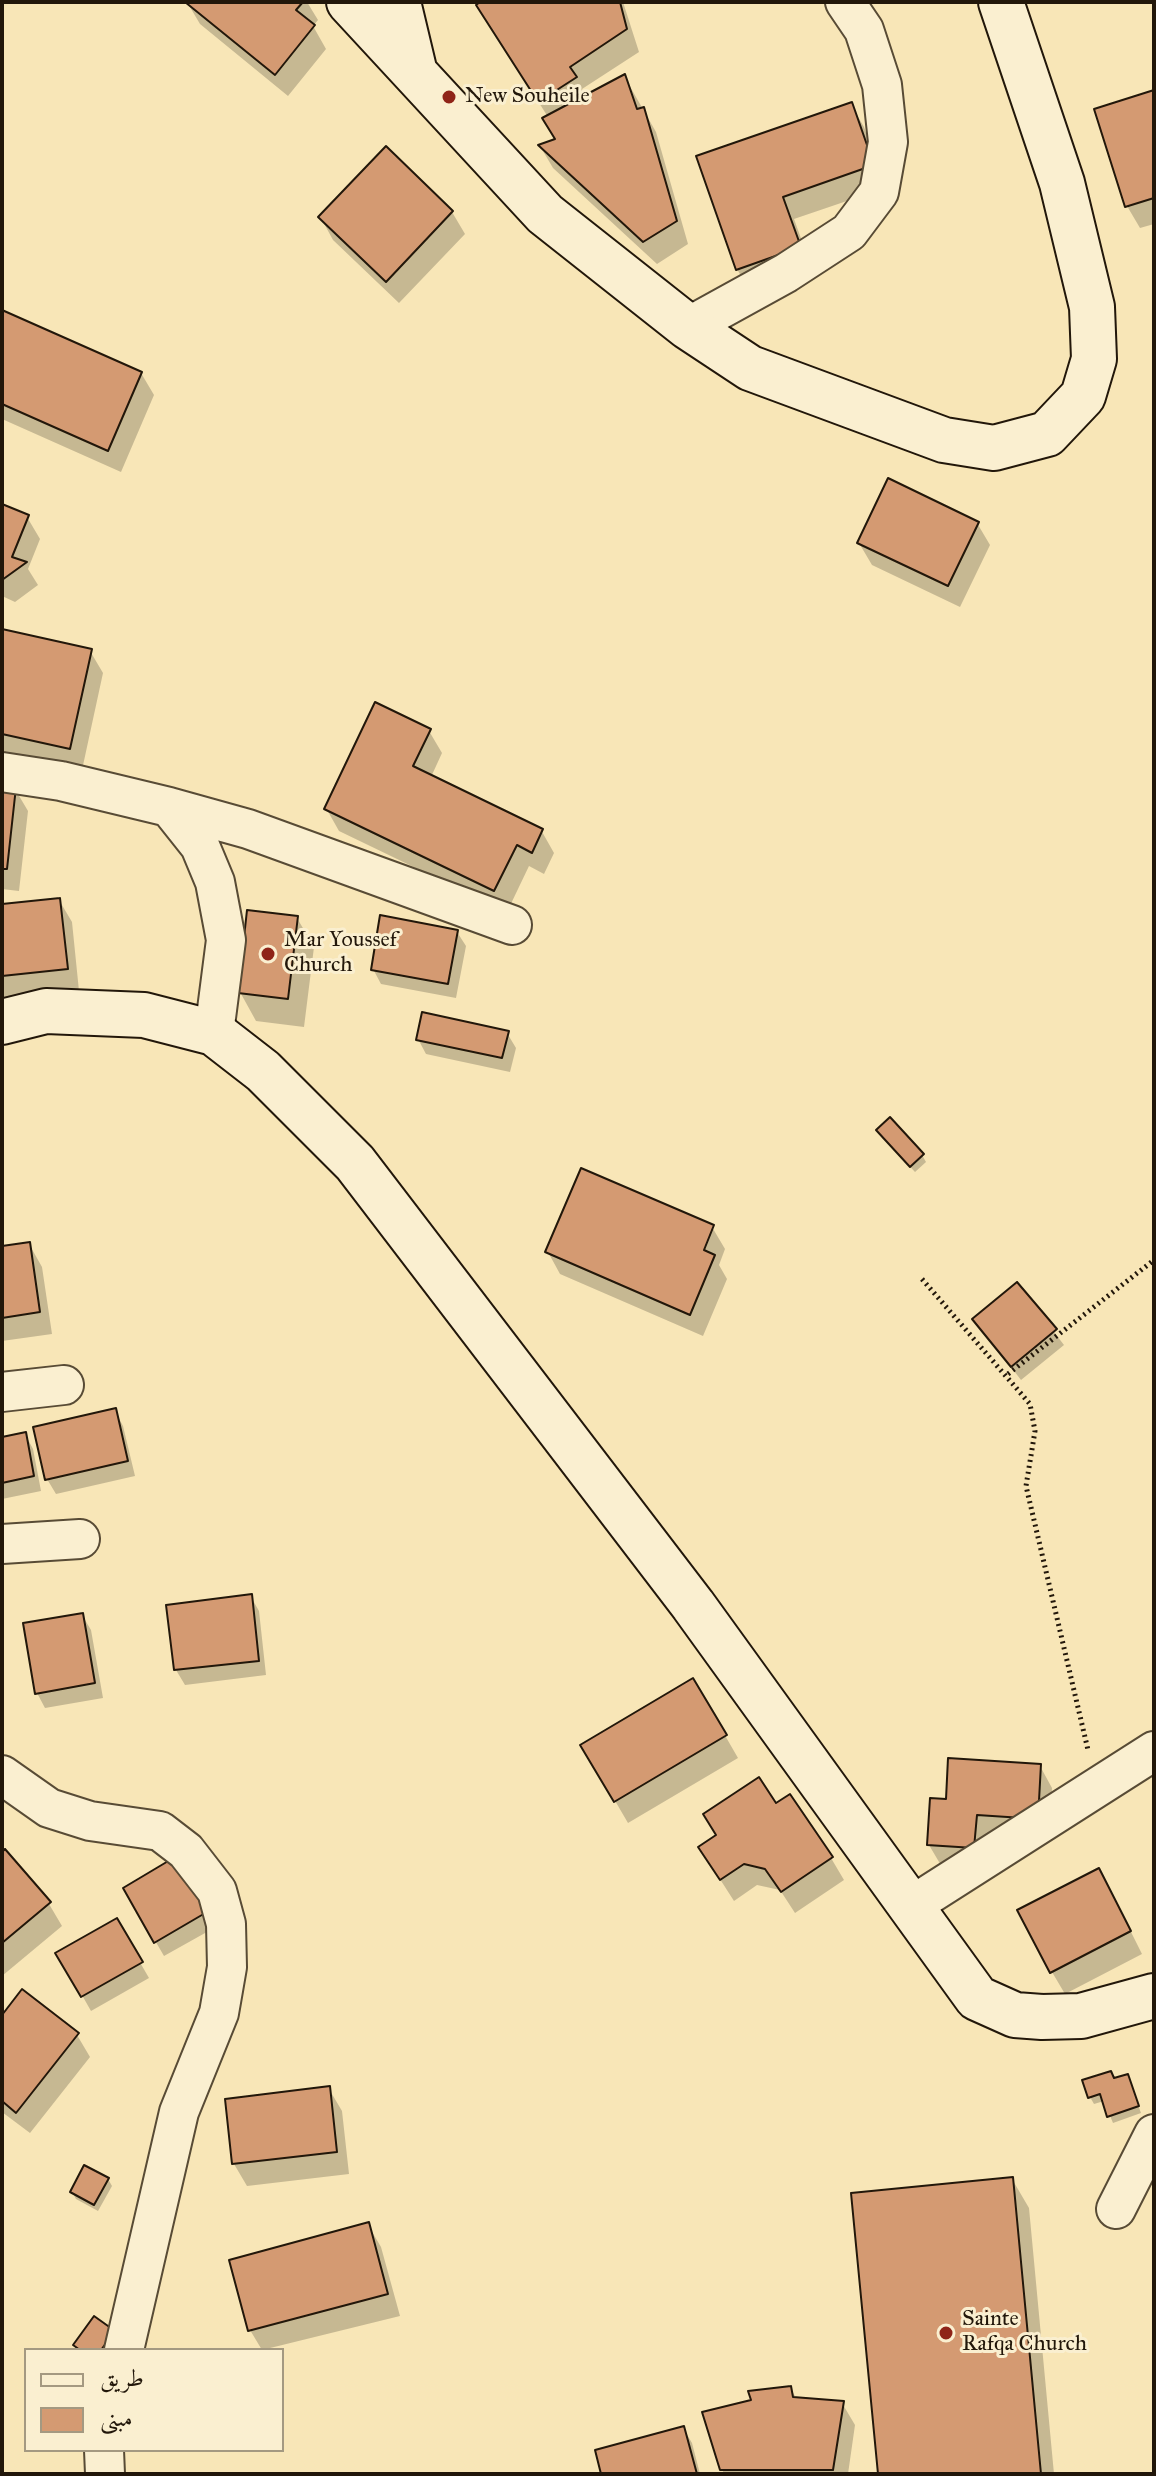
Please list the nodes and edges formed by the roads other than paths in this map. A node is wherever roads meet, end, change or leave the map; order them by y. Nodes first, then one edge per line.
1 (349, 2) edge
2 (398, 2) edge
3 (845, 2) edge
4 (1001, 2) edge
5 (414, 69) junction
6 (688, 327) junction
7 (2, 772) edge
8 (169, 807) junction
9 (512, 925) dead end
10 (2, 1022) edge
11 (214, 1033) junction
12 (64, 1385) dead end
13 (2, 1392) edge
14 (80, 1539) dead end
15 (2, 1544) edge
16 (1154, 1751) edge
17 (2, 1775) edge
18 (911, 1906) junction
19 (1154, 1996) edge
20 (1154, 2134) edge
21 (1116, 2209) dead end
22 (124, 2348) edge
23 (104, 2452) edge
24 (105, 2474) edge

1 - 5 street
2 - 5 street
3 - 6 street
4 - 6 street
5 - 6 street
7 - 8 street
8 - 9 street
8 - 11 street
10 - 11 street
11 - 18 street
12 - 13 street
14 - 15 street
16 - 18 street
17 - 22 street
18 - 19 street
20 - 21 street
23 - 24 street

